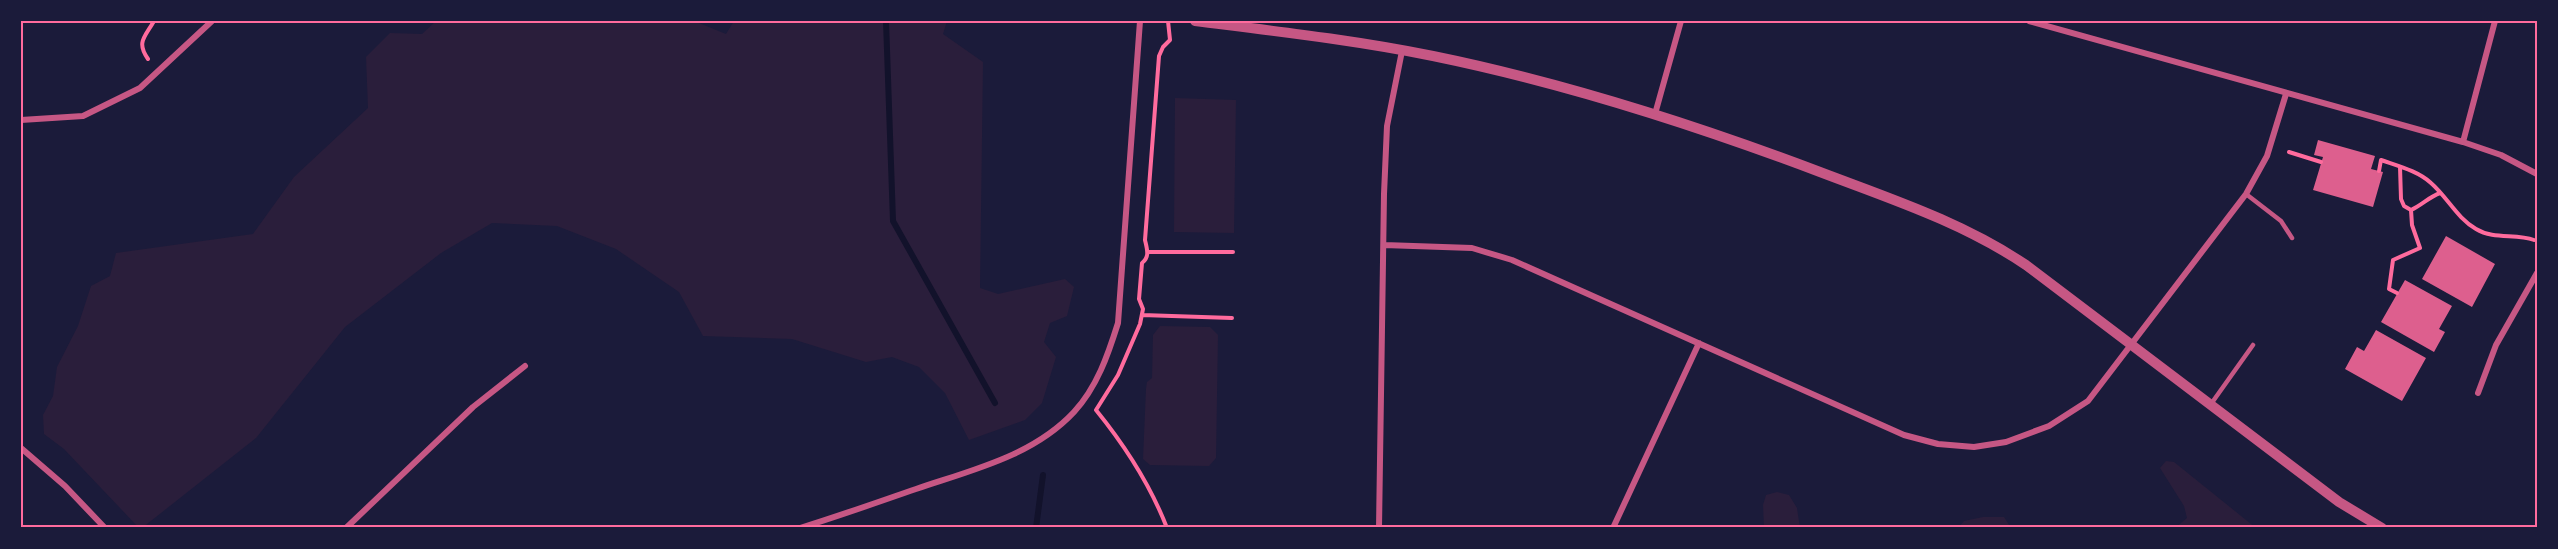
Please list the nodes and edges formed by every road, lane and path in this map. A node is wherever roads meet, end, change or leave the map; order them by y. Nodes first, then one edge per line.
1 (154, 21) edge
2 (212, 21) edge
3 (1140, 21) edge
4 (1168, 21) edge
5 (1195, 21) edge
6 (1681, 21) edge
7 (2029, 21) edge
8 (2495, 21) edge
9 (1402, 51) junction
10 (148, 59) dead end
11 (2286, 94) junction
12 (1655, 114) junction
13 (21, 120) edge
14 (2463, 142) junction
15 (2289, 152) dead end
16 (2321, 162) dead end
17 (2400, 167) junction
18 (2379, 171) dead end
19 (2537, 174) edge
20 (2440, 193) junction
21 (2246, 194) junction
22 (2411, 210) junction
23 (2292, 237) dead end
24 (2534, 240) dead end
25 (1384, 245) junction
26 (1148, 252) junction
27 (1233, 252) dead end
28 (2537, 273) edge
29 (2397, 293) dead end
30 (1142, 315) junction
31 (1232, 318) dead end
32 (1699, 343) junction
33 (2133, 344) junction
34 (2253, 345) dead end
35 (525, 366) dead end
36 (2478, 393) dead end
37 (2211, 404) junction
38 (21, 448) edge
39 (820, 525) edge
40 (105, 528) edge
41 (346, 528) edge
42 (800, 528) edge
43 (1167, 528) edge
44 (1379, 528) edge
45 (1613, 528) edge
46 (2382, 528) edge

1 - 10 path
2 - 13 street
3 - 39 street
4 - 26 path
5 - 9 street
6 - 12 street
7 - 11 street
8 - 14 street
9 - 12 street
9 - 25 street
11 - 14 street
11 - 21 street
12 - 33 street
14 - 19 street
15 - 16 path
17 - 18 path
17 - 20 path
17 - 22 path
20 - 22 path
20 - 24 path
21 - 23 lane
21 - 33 street
22 - 29 path
25 - 32 street
25 - 44 street
26 - 27 path
26 - 30 path
28 - 36 street
30 - 31 path
30 - 43 path
32 - 33 street
32 - 45 street
33 - 37 street
34 - 37 lane
35 - 41 street
37 - 46 street
38 - 40 street
39 - 42 street

